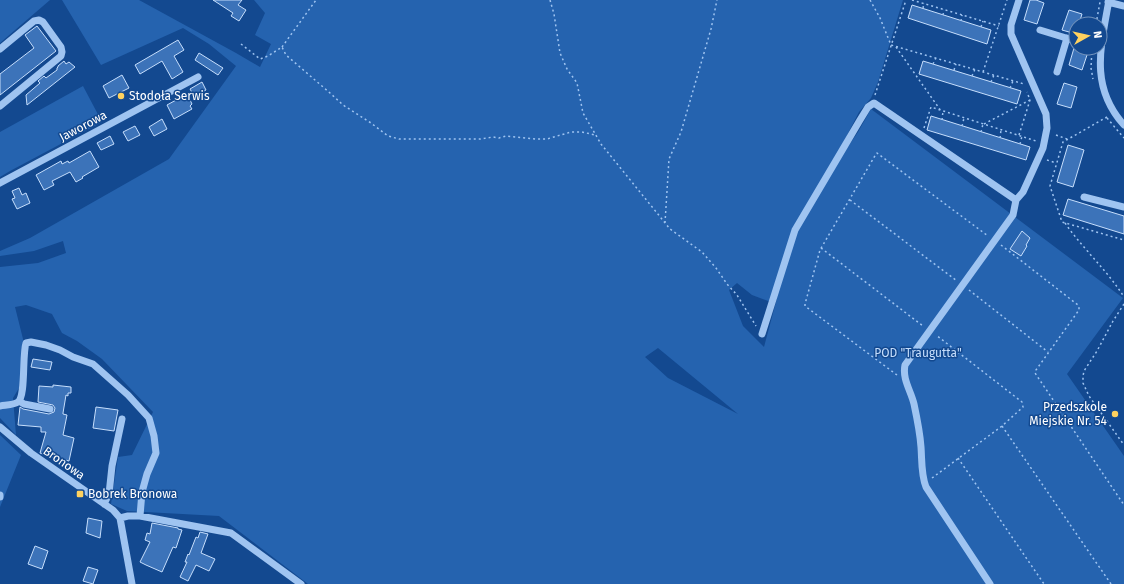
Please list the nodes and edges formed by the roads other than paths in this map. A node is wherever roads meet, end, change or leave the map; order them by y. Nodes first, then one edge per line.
1 (1019, 0) edge
2 (1109, 1) edge
3 (1124, 6) edge
4 (1106, 16) edge
5 (1040, 30) dead end
6 (1067, 38) joint
7 (0, 49) edge
8 (1100, 56) edge
9 (1057, 72) dead end
10 (198, 76) dead end
11 (0, 106) edge
12 (1124, 125) edge
13 (0, 183) edge
14 (1084, 197) dead end
15 (1016, 200) junction
16 (1124, 207) edge
17 (762, 334) road end
18 (19, 401) junction
19 (0, 406) edge
20 (50, 409) dead end
21 (122, 419) dead end
22 (0, 427) edge
23 (104, 504) junction
24 (140, 516) junction
25 (120, 518) junction
26 (132, 584) edge
27 (301, 584) edge
28 (990, 584) edge

1 - 15 street
2 - 3 street
2 - 4 street
5 - 6 street
6 - 9 street
7 - 11 street
8 - 12 street
10 - 13 street, Jaworowa
14 - 16 street
15 - 17 street
15 - 28 street
18 - 19 street
18 - 20 street
18 - 24 street
21 - 23 street
22 - 23 street, Bronowa
23 - 25 street, Bronowa
24 - 25 street
24 - 27 street
25 - 26 street

